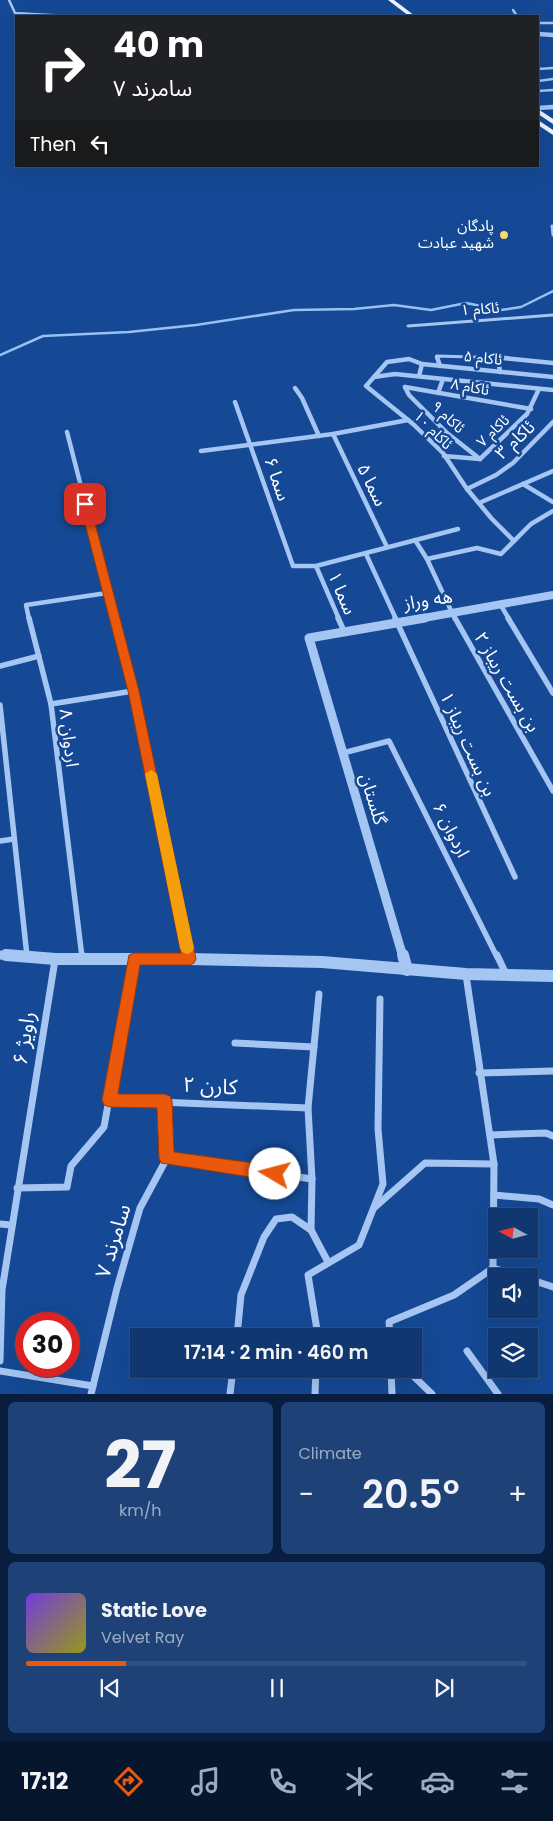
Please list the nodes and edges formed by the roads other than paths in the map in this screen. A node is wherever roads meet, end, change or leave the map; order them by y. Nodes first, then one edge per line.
1 (9, 0) edge
2 (391, 0) edge
3 (513, 10) dead end
4 (50, 15) edge
5 (411, 15) edge
6 (516, 15) edge
7 (539, 23) edge
8 (553, 23) edge
9 (539, 34) edge
10 (553, 35) edge
11 (539, 68) edge
12 (553, 68) edge
13 (553, 79) edge
14 (539, 81) edge
15 (553, 90) edge
16 (539, 91) edge
17 (553, 106) edge
18 (539, 109) edge
19 (539, 110) edge
20 (553, 122) edge
21 (539, 123) edge
22 (553, 133) edge
23 (552, 226) edge
24 (553, 235) edge
25 (553, 315) edge
26 (408, 326) dead end
27 (498, 358) junction
28 (553, 363) edge
29 (422, 364) junction
30 (440, 366) junction
31 (454, 367) junction
32 (500, 372) junction
33 (419, 376) junction
34 (374, 377) junction
35 (553, 377) edge
36 (443, 379) junction
37 (451, 380) junction
38 (405, 387) joint
39 (295, 388) dead end
40 (539, 389) junction
41 (553, 390) edge
42 (438, 393) junction
43 (235, 402) dead end
44 (531, 409) junction
45 (408, 420) junction
46 (553, 422) edge
47 (67, 432) dead end
48 (333, 434) junction
49 (319, 436) junction
50 (250, 444) junction
51 (201, 451) dead end
52 (444, 456) junction
53 (480, 459) junction
54 (553, 471) edge
55 (523, 484) junction
56 (467, 488) junction
57 (553, 502) edge
58 (479, 503) junction
59 (553, 511) edge
60 (458, 529) dead end
61 (414, 540) junction
62 (514, 541) junction
63 (387, 548) junction
64 (366, 554) junction
65 (427, 559) junction
66 (316, 566) junction
67 (107, 593) junction
68 (553, 595) edge
69 (500, 604) junction
70 (452, 613) junction
71 (399, 621) junction
72 (344, 631) junction
73 (309, 638) joint
74 (39, 656) junction
75 (0, 666) edge
76 (134, 691) junction
77 (553, 693) edge
78 (51, 704) junction
79 (0, 705) edge
80 (342, 753) junction
81 (553, 791) edge
82 (14, 839) junction
83 (0, 841) edge
84 (515, 877) dead end
85 (0, 955) edge
86 (28, 956) junction
87 (55, 959) junction
88 (82, 959) junction
89 (134, 959) junction
90 (189, 959) junction
91 (407, 970) junction
92 (466, 974) junction
93 (507, 976) junction
94 (553, 976) edge
95 (319, 994) dead end
96 (380, 999) dead end
97 (235, 1043) dead end
98 (314, 1047) junction
99 (553, 1071) edge
100 (480, 1073) junction
101 (110, 1100) junction
102 (164, 1101) junction
103 (308, 1108) junction
104 (490, 1135) junction
105 (553, 1136) edge
106 (166, 1158) junction
107 (494, 1164) junction
108 (312, 1179) junction
109 (17, 1188) junction
110 (494, 1195) junction
111 (553, 1205) edge
112 (372, 1210) junction
113 (0, 1224) edge
114 (11, 1224) junction
115 (311, 1230) junction
116 (328, 1262) junction
117 (493, 1268) edge
118 (488, 1271) edge
119 (538, 1282) edge
120 (553, 1287) edge
121 (1, 1290) edge
122 (237, 1328) edge
123 (317, 1328) edge
124 (389, 1328) edge
125 (466, 1351) dead end
126 (0, 1361) edge
127 (0, 1371) edge
128 (232, 1378) edge
129 (316, 1378) edge
130 (391, 1378) edge
131 (415, 1378) edge
132 (92, 1390) edge
133 (230, 1394) edge
134 (315, 1394) edge
135 (392, 1394) edge
136 (432, 1394) edge
137 (498, 1394) edge

1 - 4 street
2 - 5 main road
3 - 6 street
7 - 8 street
9 - 10 street
11 - 12 street
13 - 14 street
15 - 16 street
17 - 18 street
19 - 20 main road
21 - 22 main road
23 - 24 street
25 - 26 street, ئاکام ۱
27 - 28 street
27 - 30 street
27 - 32 street
29 - 30 street, ئاکام ۵
29 - 33 street
29 - 34 street, ئاکام ۵
30 - 31 street, ئاکام ۵
31 - 32 street, ئاکام ۵
31 - 37 street
32 - 35 street, ئاکام ۵
33 - 34 street
33 - 36 street
34 - 45 street, ئاکام ۱۰
36 - 37 street
36 - 42 street
37 - 40 street
38 - 42 street, ئاکام ۸
38 - 53 street, ئاکام ۹
39 - 49 street
40 - 41 street
40 - 44 street, ئاکام ۷
42 - 44 street, ئاکام ۸
43 - 50 street, سما ۶
44 - 53 street, ئاکام ۷
45 - 48 street
45 - 52 street, ئاکام ۱۰
46 - 56 street, ئاکام ۳
47 - 67 street
48 - 49 street
48 - 63 street, سما ۵
49 - 50 street
50 - 51 street
50 - 66 street, سما ۶
52 - 53 street, ئاکام ۷
52 - 56 street, ئاکام ۱۰
54 - 55 street
55 - 57 street
55 - 58 street
56 - 58 street, ئاکام ۱۰
58 - 62 street, ئاکام ۱۰
59 - 62 street
60 - 61 street
61 - 63 street
61 - 65 street, بن بست ریباز ۲
62 - 65 street
63 - 64 street
64 - 66 street
64 - 71 street, بن بست ریباز ۱
65 - 70 street, بن بست ریباز ۲
66 - 72 street, سما ۱
67 - 74 street, اردوان ۸
67 - 76 street
68 - 69 street, هه وراز
69 - 70 street, هه وراز
69 - 77 street
70 - 71 street, هه وراز
70 - 81 street, بن بست ریباز ۲
71 - 72 street, هه وراز
71 - 84 street, بن بست ریباز ۱
72 - 73 street, هه وراز
73 - 80 street, گلستان
74 - 75 street
74 - 78 street, اردوان ۸
76 - 78 street
76 - 90 street
78 - 88 street, اردوان ۸
79 - 82 street
80 - 91 street, گلستان
80 - 93 street, اردوان ۶
82 - 83 street
82 - 86 street
85 - 86 street
86 - 87 street
87 - 88 street
87 - 109 street, راویژ ۶
88 - 89 street
89 - 90 street
89 - 101 street
90 - 91 street
91 - 92 street
92 - 93 street
92 - 100 street
93 - 94 street
95 - 98 street
96 - 112 street
97 - 98 street
98 - 103 street
99 - 100 street
100 - 104 street
101 - 102 street, کارن ۲
101 - 109 street
102 - 103 street, کارن ۲
102 - 106 street, سامرند ۷
103 - 108 street
104 - 105 street
104 - 107 street
106 - 108 street
106 - 132 street, سامرند ۷
107 - 110 street
107 - 112 street
108 - 115 street
109 - 114 street, راویژ ۶
110 - 111 street
110 - 117 street
112 - 116 street
113 - 114 street
114 - 121 street, راویژ ۶
115 - 116 street
115 - 122 street
116 - 123 street
118 - 124 street
119 - 120 street
121 - 126 street, راویژ ۶
125 - 137 street
127 - 132 street
128 - 133 street
129 - 134 street
130 - 135 street
131 - 136 street

